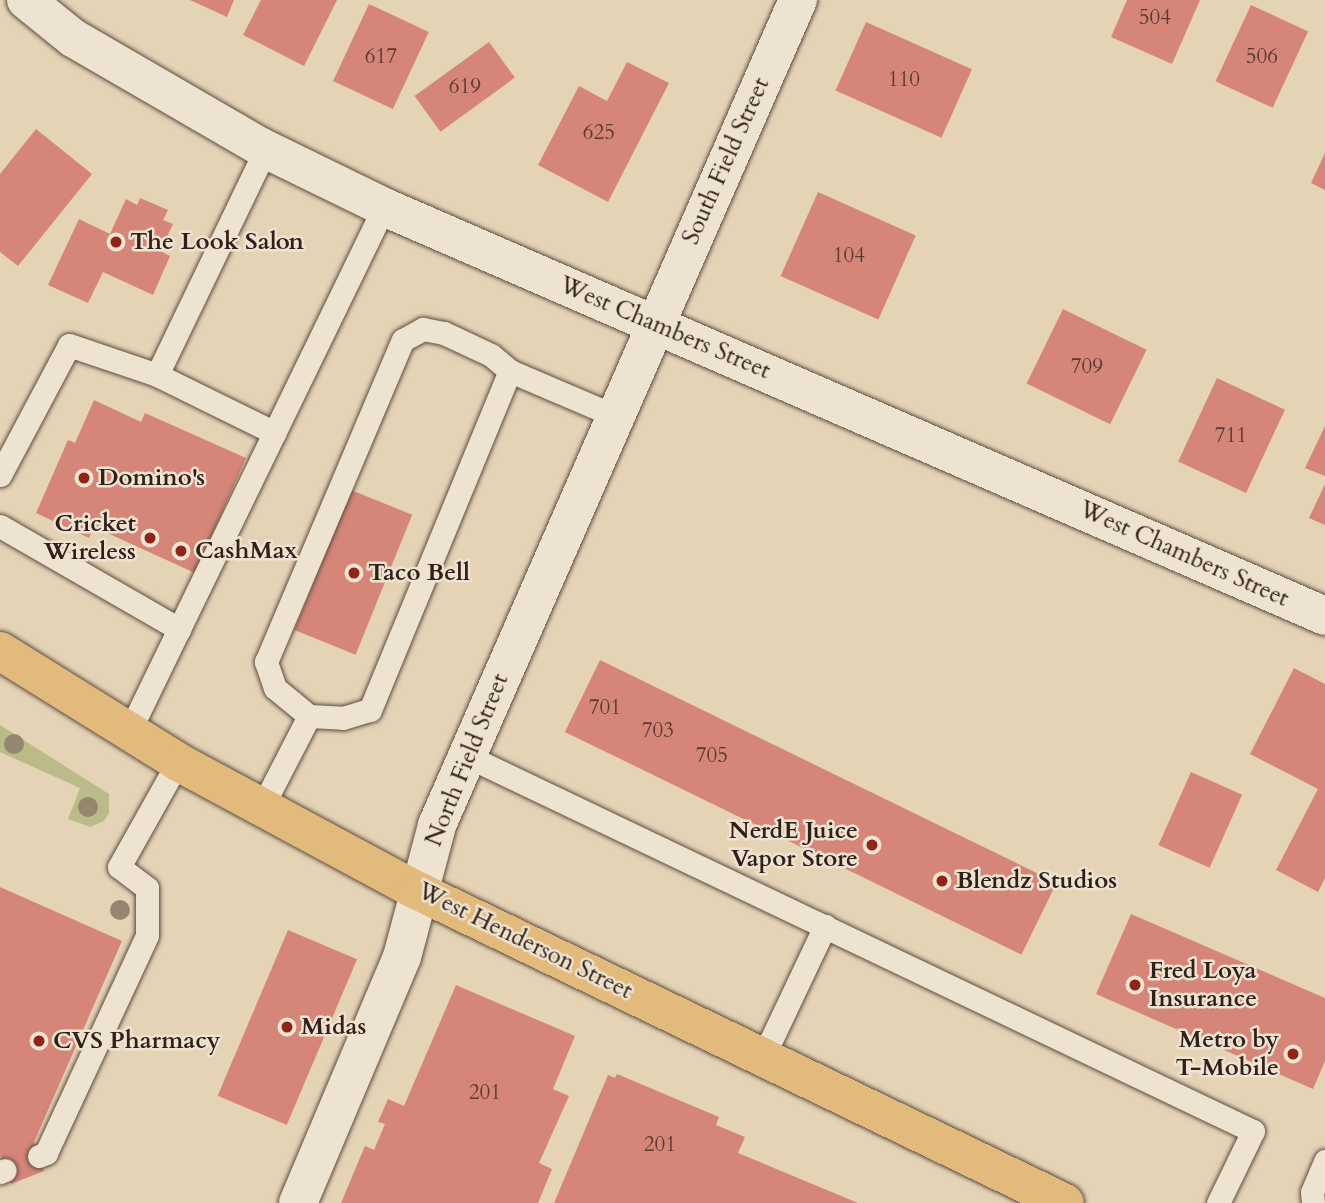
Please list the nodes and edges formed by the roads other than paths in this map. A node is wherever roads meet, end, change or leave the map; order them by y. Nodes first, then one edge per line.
1 (26, 0) edge
2 (798, 0) edge
3 (266, 149) junction
4 (384, 207) junction
5 (654, 323) junction
6 (510, 371) junction
7 (157, 375) junction
8 (613, 415) junction
9 (275, 433) junction
10 (0, 475) edge
11 (0, 527) edge
12 (1325, 616) edge
13 (179, 629) junction
14 (0, 651) edge
15 (309, 716) junction
16 (128, 734) junction
17 (467, 756) junction
18 (178, 762) junction
19 (262, 807) junction
20 (418, 891) junction
21 (825, 926) junction
22 (764, 1055) junction
23 (39, 1156) dead end
24 (1325, 1161) edge
25 (298, 1203) edge
26 (1065, 1203) edge
27 (1218, 1203) edge
28 (1313, 1203) edge

1 - 3 street, West Chambers Street
2 - 5 street, South Field Street
3 - 4 street, West Chambers Street
3 - 7 lane
4 - 5 street, West Chambers Street
4 - 9 lane
5 - 8 street, North Field Street
5 - 12 street, West Chambers Street
6 - 8 lane
6 - 15 lane
6 - 15 lane
7 - 9 lane
7 - 10 lane
8 - 17 street, North Field Street
9 - 13 lane
11 - 13 lane
13 - 16 lane
14 - 16 main road, West Henderson Street
15 - 19 lane
16 - 18 main road, West Henderson Street
17 - 20 street, North Field Street
17 - 21 lane
18 - 19 main road, West Henderson Street
18 - 23 lane
19 - 20 main road, West Henderson Street
20 - 22 main road, West Henderson Street
20 - 25 street, North Field Street
21 - 22 lane
21 - 27 lane
22 - 26 main road, West Henderson Street
24 - 28 lane

